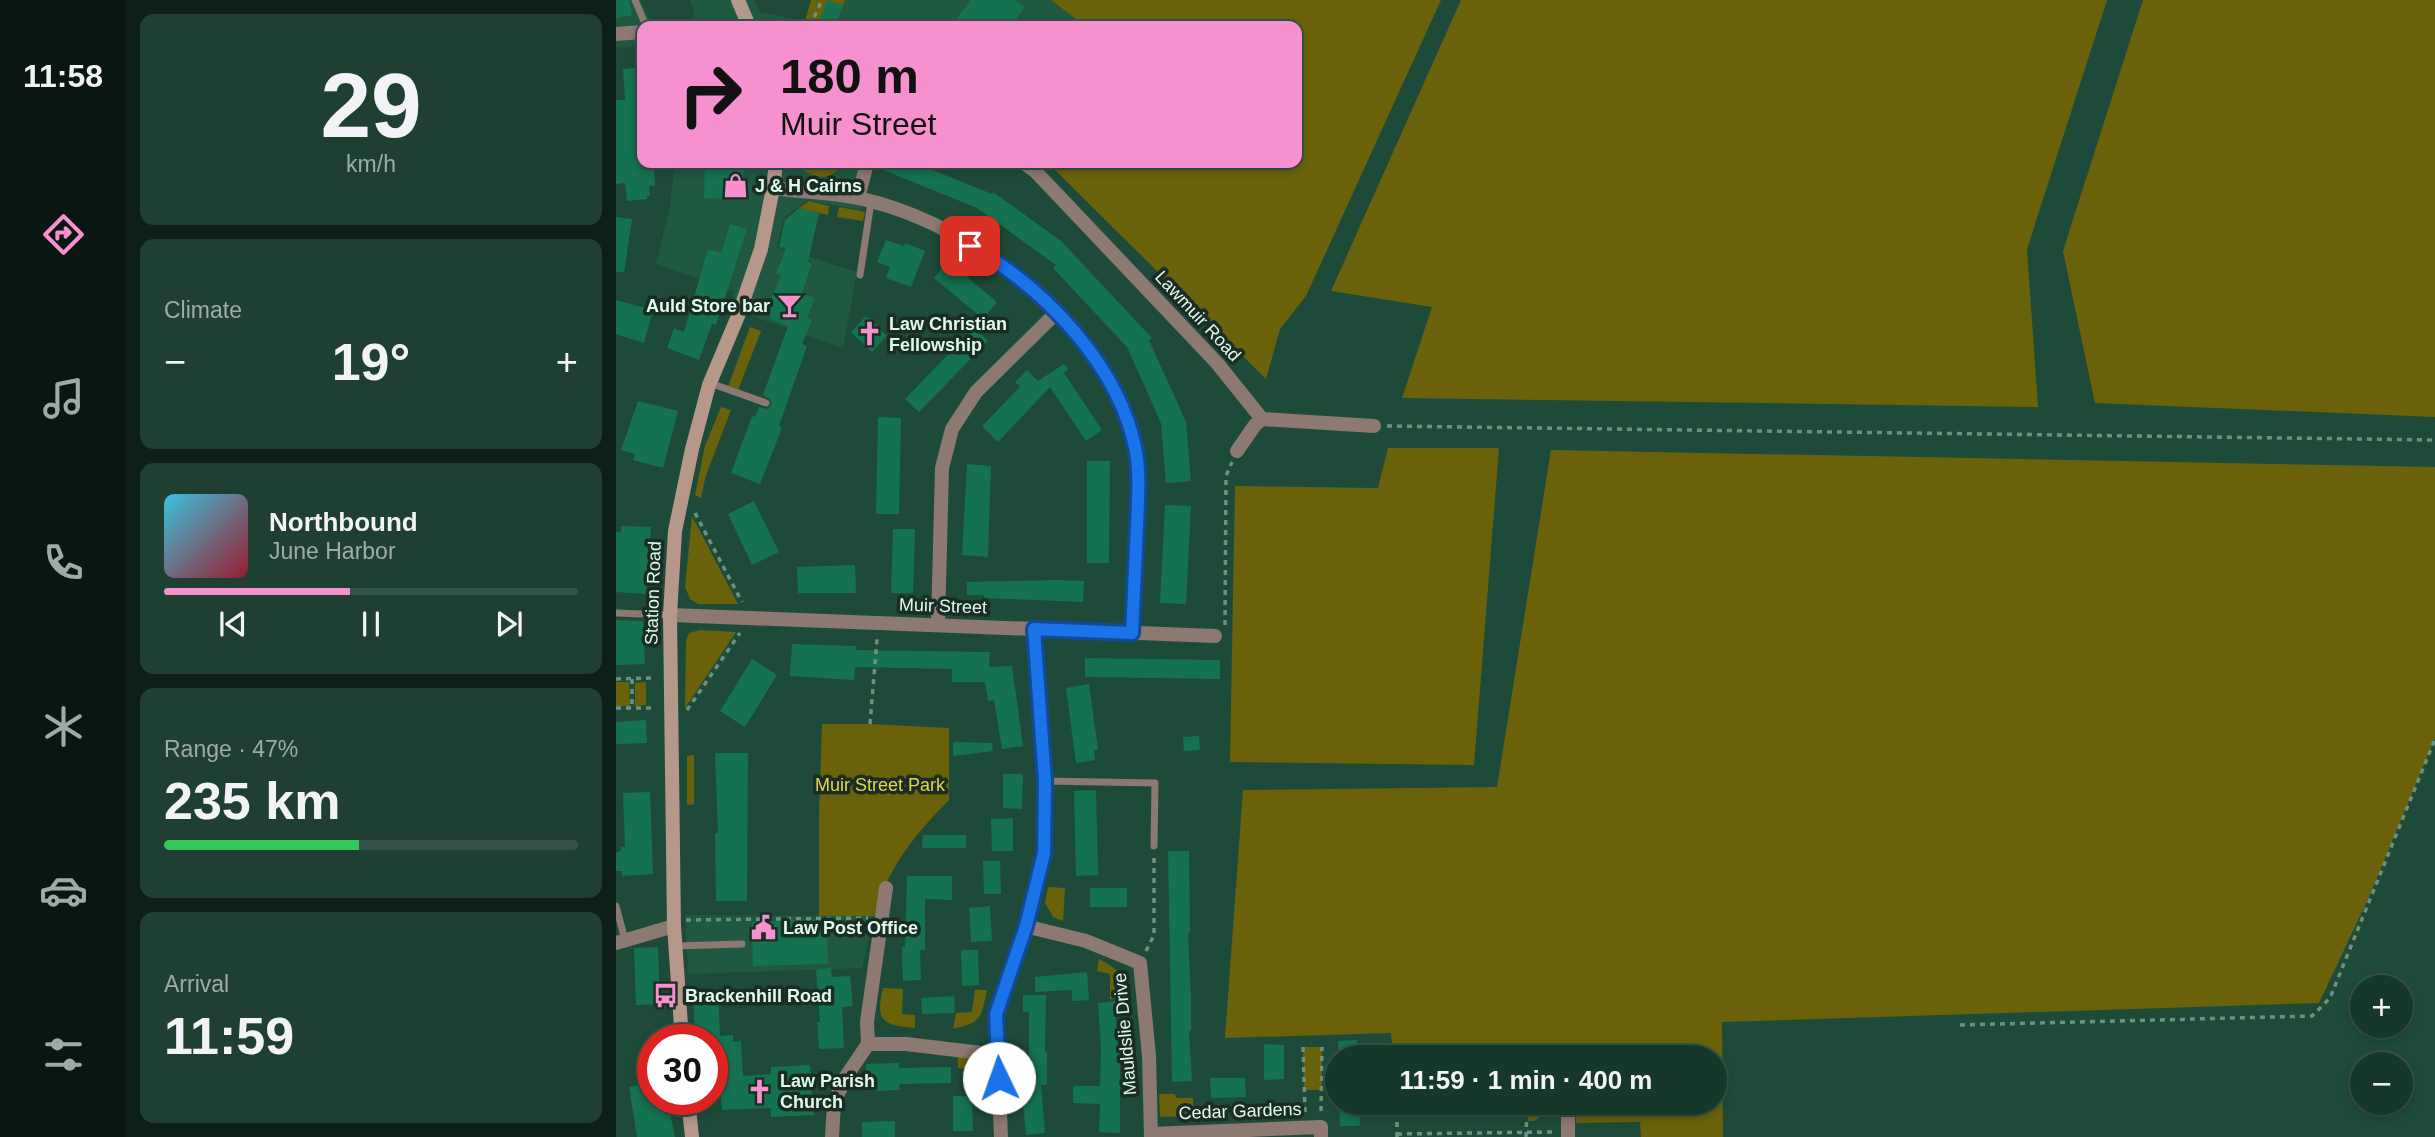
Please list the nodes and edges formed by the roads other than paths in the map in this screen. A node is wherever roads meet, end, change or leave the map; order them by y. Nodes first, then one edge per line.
1 (635, 0) edge
2 (738, 0) edge
3 (644, 21) edge
4 (747, 21) edge
5 (637, 32) edge
6 (616, 34) edge
7 (775, 168) edge
8 (867, 168) edge
9 (1030, 168) edge
10 (773, 188) junction
11 (864, 200) junction
12 (860, 275) dead end
13 (1057, 312) junction
14 (710, 383) junction
15 (766, 403) dead end
16 (1262, 419) junction
17 (1374, 425) road end
18 (1237, 451) road end
19 (616, 613) edge
20 (670, 615) junction
21 (938, 625) junction
22 (1034, 629) junction
23 (1132, 633) junction
24 (1215, 636) road end
25 (1045, 781) junction
26 (1154, 846) road end
27 (886, 888) dead end
28 (616, 906) edge
29 (674, 923) junction
30 (1026, 926) junction
31 (621, 942) edge
32 (742, 944) dead end
33 (675, 946) junction
34 (681, 1024) edge
35 (868, 1044) junction
36 (998, 1055) junction
37 (690, 1115) edge
38 (1568, 1115) edge
39 (1321, 1132) edge
40 (1568, 1134) edge
41 (1151, 1135) edge
42 (692, 1137) edge
43 (832, 1137) edge
44 (1001, 1137) edge

1 - 3 lane
2 - 4 main road
5 - 6 street
7 - 10 main road, Station Road
8 - 11 street
9 - 16 street, Lawmuir Road
10 - 11 street
10 - 14 main road, Station Road
11 - 12 lane
11 - 13 street
13 - 21 street
13 - 23 street
14 - 15 lane
14 - 20 main road, Station Road
16 - 17 street
16 - 18 street
19 - 20 lane
20 - 21 street, Muir Street
20 - 29 main road, Station Road
21 - 22 street, Muir Street
22 - 23 street, Muir Street
22 - 25 street
23 - 24 street, Muir Street
25 - 26 lane
25 - 30 street
27 - 35 street
28 - 31 lane
29 - 31 street
29 - 33 main road, Station Road
30 - 36 street
30 - 41 street, Mauldslie Drive
32 - 33 lane
33 - 34 main road, Station Road
35 - 36 street
35 - 43 street
36 - 44 street
37 - 42 main road
38 - 40 street
39 - 41 street, Cedar Gardens

